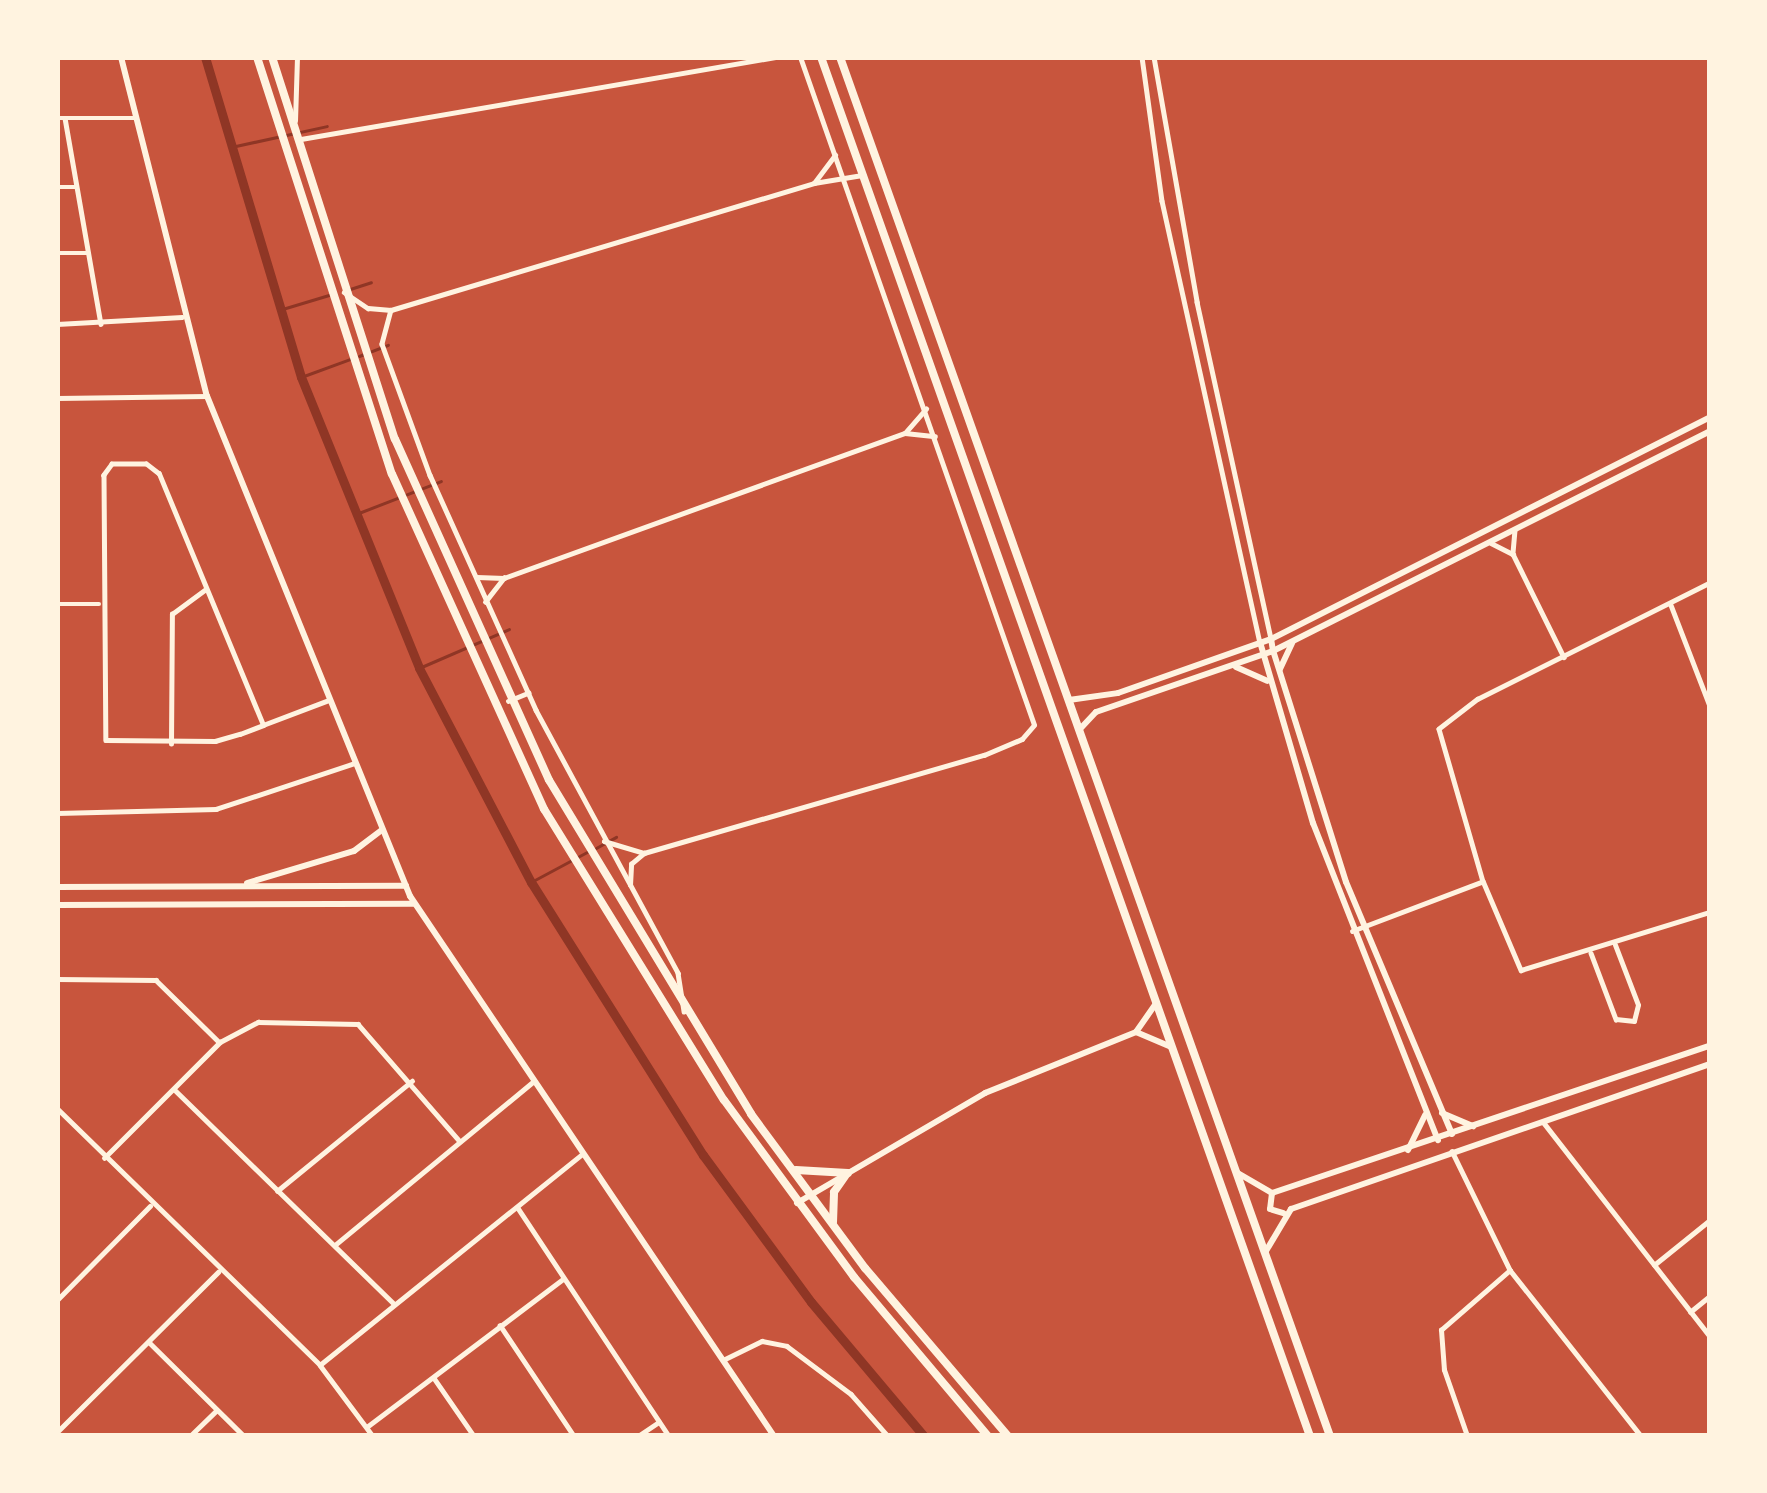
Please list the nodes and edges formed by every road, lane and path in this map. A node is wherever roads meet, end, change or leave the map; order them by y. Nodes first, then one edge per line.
1 (121, 57) edge
2 (256, 57) edge
3 (272, 57) edge
4 (297, 57) edge
5 (775, 57) edge
6 (800, 57) edge
7 (821, 57) edge
8 (840, 57) edge
9 (1142, 57) edge
10 (1154, 57) edge
11 (61, 118) edge
12 (134, 118) junction
13 (291, 124) junction
14 (295, 140) junction
15 (835, 152) junction
16 (863, 175) junction
17 (844, 180) junction
18 (814, 183) junction
19 (57, 187) edge
20 (76, 187) junction
21 (57, 253) edge
22 (87, 253) junction
23 (344, 292) junction
24 (904, 292) junction
25 (886, 298) junction
26 (391, 310) junction
27 (182, 317) junction
28 (57, 324) edge
29 (100, 324) junction
30 (207, 396) junction
31 (57, 398) edge
32 (926, 409) junction
33 (1710, 417) edge
34 (1710, 430) edge
35 (904, 433) junction
36 (936, 437) junction
37 (1515, 530) junction
38 (1490, 543) junction
39 (1513, 554) junction
40 (474, 576) junction
41 (504, 578) junction
42 (1710, 583) edge
43 (206, 589) junction
44 (484, 602) junction
45 (1670, 603) junction
46 (57, 604) edge
47 (102, 604) junction
48 (1271, 639) junction
49 (1260, 643) junction
50 (1292, 643) junction
51 (1273, 652) junction
52 (1263, 655) junction
53 (1564, 656) junction
54 (1232, 666) junction
55 (1279, 672) junction
56 (1270, 683) junction
57 (528, 692) junction
58 (330, 699) junction
59 (1067, 699) junction
60 (508, 701) junction
61 (1710, 706) edge
62 (263, 725) junction
63 (1079, 731) junction
64 (171, 744) junction
65 (356, 762) junction
66 (1094, 777) junction
67 (1082, 782) junction
68 (57, 813) edge
69 (382, 830) junction
70 (604, 840) junction
71 (644, 853) junction
72 (1483, 881) junction
73 (630, 885) junction
74 (230, 886) junction
75 (406, 886) junction
76 (57, 887) edge
77 (57, 904) edge
78 (414, 904) junction
79 (1710, 912) edge
80 (1363, 927) junction
81 (1352, 932) junction
82 (1615, 945) junction
83 (1591, 953) junction
84 (57, 979) edge
85 (1158, 1000) junction
86 (684, 1012) junction
87 (1136, 1032) junction
88 (220, 1042) junction
89 (1710, 1046) edge
90 (1173, 1047) junction
91 (1710, 1064) edge
92 (412, 1081) junction
93 (534, 1081) junction
94 (175, 1090) junction
95 (1426, 1112) junction
96 (59, 1113) edge
97 (1442, 1113) junction
98 (1542, 1121) junction
99 (1477, 1126) junction
100 (1451, 1134) junction
101 (459, 1139) junction
102 (1438, 1139) junction
103 (1408, 1150) junction
104 (1452, 1151) junction
105 (583, 1153) junction
106 (104, 1158) junction
107 (792, 1169) junction
108 (1236, 1172) junction
109 (848, 1173) junction
110 (277, 1191) junction
111 (812, 1192) junction
112 (1273, 1193) junction
113 (797, 1203) junction
114 (150, 1206) junction
115 (518, 1208) junction
116 (1283, 1213) junction
117 (1252, 1215) junction
118 (1710, 1220) edge
119 (1235, 1221) junction
120 (832, 1223) junction
121 (332, 1246) junction
122 (1266, 1253) junction
123 (1653, 1266) junction
124 (1510, 1270) junction
125 (218, 1272) junction
126 (563, 1280) junction
127 (1710, 1296) edge
128 (57, 1300) edge
129 (394, 1304) junction
130 (1690, 1312) junction
131 (500, 1325) junction
132 (1710, 1336) edge
133 (148, 1341) junction
134 (724, 1359) junction
135 (320, 1365) junction
136 (434, 1378) junction
137 (217, 1410) junction
138 (659, 1422) junction
139 (368, 1426) junction
140 (57, 1432) edge
141 (190, 1436) edge
142 (244, 1436) edge
143 (373, 1436) edge
144 (474, 1436) edge
145 (574, 1436) edge
146 (638, 1436) edge
147 (669, 1436) edge
148 (774, 1436) edge
149 (888, 1436) edge
150 (988, 1436) edge
151 (1008, 1436) edge
152 (1310, 1436) edge
153 (1330, 1436) edge
154 (1467, 1436) edge
155 (1641, 1436) edge

1 - 12 street
2 - 113 main road
3 - 13 main road
4 - 13 street
5 - 14 street
6 - 15 street
7 - 16 main road
8 - 59 main road
9 - 49 street
10 - 48 street
11 - 12 street
11 - 20 street
12 - 27 street
13 - 14 main road
14 - 23 main road
15 - 17 street
15 - 18 street
16 - 17 street
16 - 24 main road
17 - 18 street
17 - 25 street
18 - 26 street
19 - 20 street
20 - 22 street
21 - 22 street
22 - 29 street
23 - 26 street
23 - 60 main road
24 - 25 street
24 - 67 main road
25 - 32 street
26 - 40 street
27 - 29 street
27 - 30 street
28 - 29 street
30 - 31 street
30 - 58 street
32 - 35 street
32 - 36 street
33 - 48 street
34 - 37 street
35 - 36 street
35 - 41 street
36 - 71 street
37 - 38 street
37 - 39 street
38 - 39 street
38 - 50 street
39 - 53 street
40 - 41 street
40 - 44 street
41 - 44 street
42 - 45 street
43 - 47 street
43 - 62 street
43 - 64 street
44 - 57 street
45 - 53 street
45 - 61 street
46 - 47 street
47 - 64 street
48 - 49 street
48 - 51 street
49 - 52 street
49 - 59 street
50 - 51 street
50 - 55 street
51 - 52 street
51 - 55 street
52 - 54 street
52 - 56 street
53 - 72 street
54 - 56 street
54 - 63 street
55 - 80 street
56 - 81 street
57 - 60 street
57 - 70 street
58 - 62 street
58 - 65 street
59 - 63 main road
60 - 86 main road
62 - 64 street
63 - 66 main road
65 - 68 street
65 - 69 street
66 - 67 main road
66 - 108 main road
67 - 85 main road
69 - 74 street
69 - 75 street
70 - 71 street
70 - 73 street
71 - 73 street
72 - 80 street
72 - 83 street
73 - 86 street
74 - 75 street
74 - 76 street
75 - 78 street
77 - 78 street
78 - 93 street
79 - 82 street
80 - 81 street
80 - 97 street
81 - 95 street
82 - 83 street
82 - 83 street
84 - 88 street
85 - 87 street
85 - 90 main road
86 - 107 main road
87 - 90 street
87 - 109 street
88 - 92 street
88 - 94 street
89 - 99 street
90 - 119 main road
91 - 98 street
92 - 101 street
92 - 110 street
93 - 101 street
93 - 105 street
94 - 106 street
94 - 110 street
95 - 102 street
95 - 103 street
96 - 106 street
97 - 99 street
97 - 100 street
98 - 104 street
98 - 123 street
99 - 100 street
100 - 102 street
101 - 121 street
102 - 103 street
103 - 112 street
104 - 116 street
104 - 124 street
105 - 115 street
105 - 134 street
106 - 114 street
107 - 109 main road
107 - 111 main road
108 - 112 street
108 - 117 main road
109 - 111 street
109 - 120 main road
110 - 121 street
111 - 113 street
111 - 120 main road
112 - 116 street
113 - 150 main road
114 - 125 street
114 - 128 street
115 - 126 street
115 - 129 street
116 - 122 street
117 - 119 main road
117 - 122 main road
118 - 123 street
119 - 152 main road
120 - 151 main road
121 - 129 street
122 - 153 main road
123 - 130 street
124 - 154 street
124 - 155 street
125 - 133 street
125 - 135 street
126 - 131 street
126 - 138 street
127 - 130 street
129 - 135 street
130 - 132 street
131 - 136 street
131 - 145 street
133 - 137 street
133 - 140 street
134 - 148 street
134 - 149 street
135 - 139 street
136 - 139 street
136 - 144 street
137 - 141 street
137 - 142 street
138 - 146 street
138 - 147 street
139 - 143 street

